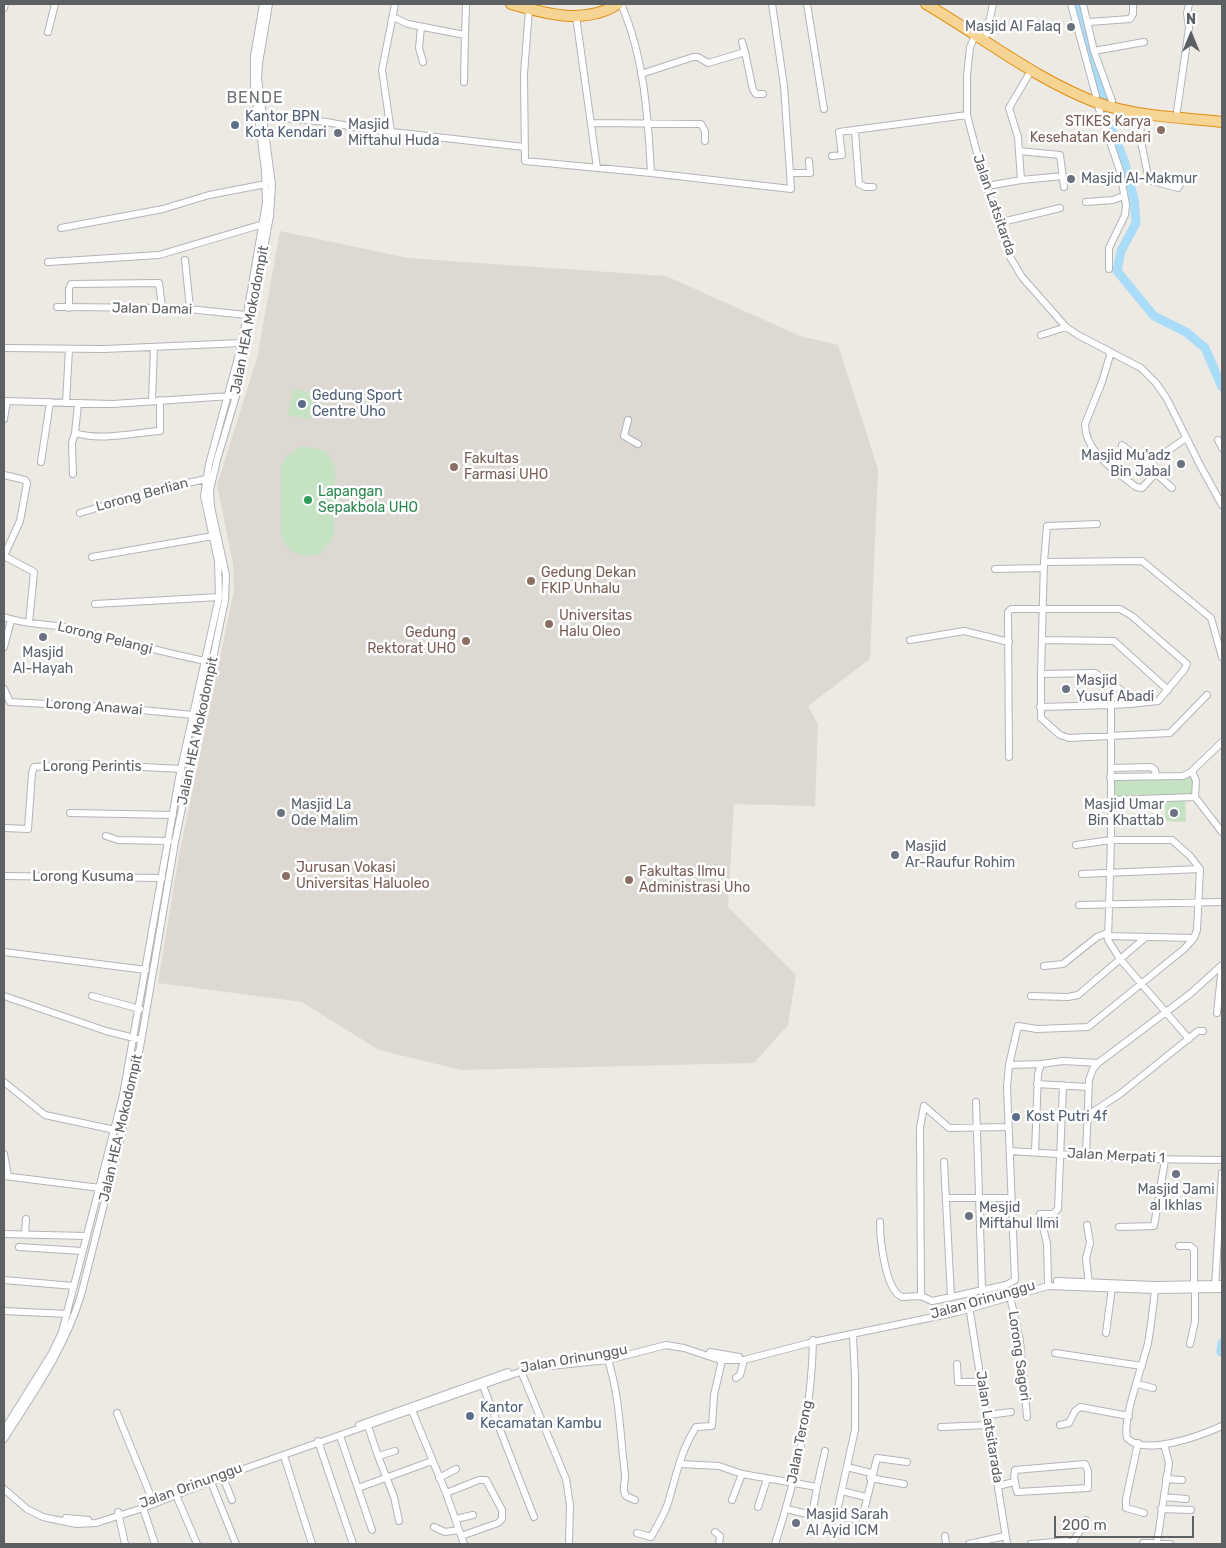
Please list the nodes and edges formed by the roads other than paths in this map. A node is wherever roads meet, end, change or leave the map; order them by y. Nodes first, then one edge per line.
1 (5, 4) edge
2 (56, 4) edge
3 (263, 4) edge
4 (270, 4) edge
5 (395, 4) edge
6 (466, 4) edge
7 (511, 4) edge
8 (608, 4) edge
9 (619, 4) edge
10 (772, 4) edge
11 (807, 4) edge
12 (926, 4) edge
13 (939, 4) edge
14 (993, 4) edge
15 (1071, 4) edge
16 (1083, 4) edge
17 (1133, 4) edge
18 (1189, 4) edge
19 (531, 6) edge
20 (4, 8) edge
21 (576, 16) junction
22 (393, 17) junction
23 (1089, 22) junction
24 (421, 27) junction
25 (48, 32) dead end
26 (976, 33) junction
27 (465, 35) junction
28 (986, 36) junction
29 (742, 42) dead end
30 (1144, 42) dead end
31 (259, 45) junction
32 (1094, 51) junction
33 (745, 52) junction
34 (424, 62) dead end
35 (1032, 69) junction
36 (641, 74) junction
37 (464, 82) dead end
38 (1081, 92) junction
39 (763, 94) dead end
40 (1098, 100) junction
41 (1111, 104) junction
42 (824, 109) dead end
43 (1177, 110) junction
44 (1142, 113) junction
45 (967, 115) junction
46 (262, 116) junction
47 (1218, 118) edge
48 (591, 123) junction
49 (648, 123) junction
50 (855, 131) junction
51 (391, 132) junction
52 (705, 141) dead end
53 (524, 148) junction
54 (1019, 151) junction
55 (832, 156) dead end
56 (809, 161) dead end
57 (597, 168) junction
58 (652, 173) junction
59 (790, 173) junction
60 (1063, 176) junction
61 (1186, 179) dead end
62 (1020, 180) junction
63 (266, 184) junction
64 (987, 186) junction
65 (873, 187) dead end
66 (1064, 187) dead end
67 (1123, 196) junction
68 (1086, 202) dead end
69 (1060, 208) dead end
70 (998, 223) junction
71 (263, 224) junction
72 (61, 228) dead end
73 (261, 252) junction
74 (185, 260) dead end
75 (48, 262) dead end
76 (1109, 269) dead end
77 (57, 307) dead end
78 (162, 307) junction
79 (69, 308) junction
80 (190, 308) junction
81 (246, 315) junction
82 (1066, 326) junction
83 (1041, 336) dead end
84 (242, 343) junction
85 (154, 347) junction
86 (4, 348) edge
87 (69, 349) junction
88 (1111, 352) junction
89 (236, 395) junction
90 (228, 396) junction
91 (160, 400) junction
92 (6, 401) edge
93 (152, 401) junction
94 (50, 402) junction
95 (66, 403) junction
96 (78, 404) junction
97 (4, 419) edge
98 (628, 420) dead end
99 (75, 433) junction
100 (1186, 438) junction
101 (1218, 440) dead end
102 (638, 444) dead end
103 (1122, 445) dead end
104 (1222, 448) edge
105 (41, 462) dead end
106 (1147, 465) junction
107 (1156, 472) junction
108 (73, 474) dead end
109 (4, 475) edge
110 (206, 479) junction
111 (1172, 488) dead end
112 (1219, 492) edge
113 (1222, 504) edge
114 (80, 513) dead end
115 (1097, 524) dead end
116 (215, 535) junction
117 (4, 556) edge
118 (92, 557) dead end
119 (1044, 565) junction
120 (995, 569) dead end
121 (219, 597) junction
122 (95, 604) dead end
123 (1042, 609) junction
124 (4, 617) edge
125 (11, 620) junction
126 (30, 623) junction
127 (910, 640) dead end
128 (1043, 640) junction
129 (1009, 642) junction
130 (4, 647) edge
131 (212, 649) junction
132 (1222, 657) edge
133 (206, 661) junction
134 (1041, 674) junction
135 (4, 689) edge
136 (1168, 690) junction
137 (1207, 695) dead end
138 (1111, 704) junction
139 (1130, 704) junction
140 (1040, 707) junction
141 (193, 715) junction
142 (1112, 737) junction
143 (1222, 742) edge
144 (185, 751) junction
145 (193, 752) junction
146 (1009, 757) dead end
147 (1111, 768) junction
148 (181, 769) junction
149 (1192, 771) junction
150 (1156, 776) junction
151 (1110, 777) junction
152 (1195, 797) junction
153 (1110, 800) junction
154 (70, 813) dead end
155 (173, 815) junction
156 (4, 828) edge
157 (1222, 832) edge
158 (106, 836) dead end
159 (1111, 840) junction
160 (168, 841) junction
161 (1076, 845) dead end
162 (1200, 869) junction
163 (1110, 873) junction
164 (1082, 874) dead end
165 (4, 876) edge
166 (162, 878) junction
167 (1222, 902) edge
168 (1200, 903) junction
169 (1079, 905) dead end
170 (1109, 906) junction
171 (160, 908) junction
172 (1107, 934) junction
173 (1146, 937) junction
174 (1194, 938) junction
175 (4, 952) edge
176 (1120, 958) junction
177 (1222, 965) edge
178 (1044, 966) dead end
179 (146, 970) junction
180 (1142, 983) junction
181 (4, 996) edge
182 (92, 996) dead end
183 (1031, 996) dead end
184 (140, 1009) junction
185 (1166, 1011) junction
186 (1217, 1013) dead end
187 (1203, 1031) dead end
188 (138, 1039) junction
189 (1189, 1039) junction
190 (1098, 1063) junction
191 (1041, 1064) junction
192 (1009, 1065) junction
193 (4, 1082) edge
194 (1037, 1084) junction
195 (1063, 1085) junction
196 (1088, 1087) junction
197 (976, 1102) dead end
198 (1088, 1115) junction
199 (1008, 1127) junction
200 (976, 1129) junction
201 (115, 1130) junction
202 (1010, 1151) junction
203 (114, 1152) junction
204 (1035, 1152) junction
205 (1062, 1153) junction
206 (4, 1154) edge
207 (1086, 1155) junction
208 (1165, 1160) junction
209 (1222, 1160) edge
210 (944, 1162) dead end
211 (1222, 1173) edge
212 (6, 1176) edge
213 (100, 1188) junction
214 (97, 1197) junction
215 (946, 1198) junction
216 (978, 1198) junction
217 (1010, 1198) junction
218 (105, 1199) junction
219 (26, 1219) dead end
220 (880, 1222) dead end
221 (1086, 1225) dead end
222 (1119, 1227) dead end
223 (4, 1234) edge
224 (25, 1234) junction
225 (86, 1236) junction
226 (1179, 1246) dead end
227 (19, 1247) dead end
228 (82, 1251) junction
229 (4, 1280) edge
230 (1014, 1282) junction
231 (1048, 1282) junction
232 (1089, 1284) junction
233 (1222, 1284) edge
234 (74, 1286) junction
235 (1194, 1286) junction
236 (1215, 1286) junction
237 (1112, 1287) junction
238 (982, 1288) junction
239 (1222, 1289) edge
240 (1155, 1290) junction
241 (1017, 1292) junction
242 (921, 1296) junction
243 (1010, 1296) junction
244 (951, 1297) junction
245 (969, 1307) junction
246 (4, 1311) edge
247 (68, 1314) junction
248 (899, 1324) junction
249 (1106, 1333) dead end
250 (853, 1336) junction
251 (813, 1340) junction
252 (1190, 1344) dead end
253 (1055, 1353) dead end
254 (608, 1360) junction
255 (722, 1360) junction
256 (744, 1360) junction
257 (957, 1364) dead end
258 (1142, 1366) junction
259 (521, 1371) junction
260 (736, 1378) dead end
261 (982, 1382) junction
262 (1138, 1384) junction
263 (483, 1386) junction
264 (1153, 1388) dead end
265 (411, 1409) junction
266 (1011, 1412) dead end
267 (117, 1413) dead end
268 (988, 1415) junction
269 (1130, 1416) junction
270 (1027, 1417) dead end
271 (989, 1425) junction
272 (1060, 1425) dead end
273 (368, 1426) junction
274 (1222, 1426) edge
275 (941, 1427) dead end
276 (4, 1430) edge
277 (340, 1436) junction
278 (4, 1439) edge
279 (318, 1441) junction
280 (1138, 1443) junction
281 (1164, 1444) junction
282 (395, 1451) dead end
283 (825, 1451) dead end
284 (284, 1456) junction
285 (378, 1456) junction
286 (432, 1461) junction
287 (907, 1462) dead end
288 (681, 1464) junction
289 (847, 1467) junction
290 (456, 1469) dead end
291 (232, 1472) junction
292 (742, 1474) junction
293 (871, 1476) junction
294 (222, 1477) junction
295 (439, 1478) junction
296 (385, 1479) junction
297 (767, 1479) junction
298 (1166, 1480) junction
299 (1182, 1480) dead end
300 (211, 1482) junction
301 (792, 1482) junction
302 (1014, 1482) junction
303 (904, 1484) dead end
304 (998, 1486) junction
305 (817, 1487) junction
306 (4, 1488) edge
307 (358, 1488) junction
308 (842, 1491) junction
309 (446, 1493) junction
310 (176, 1495) junction
311 (866, 1497) junction
312 (1164, 1497) junction
313 (1186, 1499) dead end
314 (232, 1500) dead end
315 (635, 1500) dead end
316 (732, 1500) dead end
317 (153, 1502) junction
318 (758, 1507) dead end
319 (143, 1508) junction
320 (1161, 1509) junction
321 (786, 1510) junction
322 (1191, 1510) dead end
323 (1144, 1513) dead end
324 (118, 1515) junction
325 (473, 1515) dead end
326 (812, 1515) junction
327 (836, 1516) junction
328 (534, 1517) dead end
329 (456, 1519) junction
330 (1086, 1520) dead end
331 (400, 1521) dead end
332 (434, 1527) dead end
333 (372, 1530) dead end
334 (715, 1532) dead end
335 (460, 1533) junction
336 (637, 1533) dead end
337 (945, 1536) dead end
338 (1005, 1536) junction
339 (1074, 1543) edge
340 (1143, 1543) dead end
341 (125, 1544) edge
342 (155, 1544) edge
343 (197, 1544) edge
344 (236, 1544) edge
345 (312, 1544) edge
346 (353, 1544) edge
347 (464, 1544) edge
348 (569, 1544) edge
349 (722, 1544) edge
350 (775, 1544) edge
351 (946, 1544) edge
352 (969, 1544) edge
353 (1007, 1544) edge
354 (1032, 1544) edge
355 (1157, 1544) edge
356 (1170, 1544) edge

1 - 20 street
2 - 25 street
3 - 31 street, Jalan HEA Mokodompit
4 - 31 street, Jalan HEA Mokodompit
5 - 22 street
6 - 27 street
7 - 19 highway
8 - 19 highway
9 - 21 highway
9 - 36 street
10 - 59 street
11 - 42 street
12 - 26 highway
13 - 26 highway
14 - 28 street
15 - 40 street
16 - 23 street
17 - 23 street
18 - 43 street
19 - 21 highway
19 - 53 street
21 - 48 street
22 - 24 street
22 - 51 street
23 - 32 street
24 - 27 street
24 - 34 street
26 - 28 highway
26 - 35 highway
26 - 45 street, Jalan Latsitarda
27 - 37 street
28 - 38 highway
29 - 33 street
30 - 32 street
31 - 46 street, Jalan HEA Mokodompit
31 - 63 street, Jalan HEA Mokodompit
32 - 41 street
33 - 36 street
33 - 39 street
35 - 38 highway
35 - 54 street
36 - 49 street
38 - 40 highway
40 - 41 highway
40 - 67 street
41 - 43 highway
41 - 44 highway
43 - 47 highway
44 - 47 highway
44 - 61 street
45 - 50 street
45 - 64 street, Jalan Latsitarda
46 - 51 street
46 - 73 street, Jalan HEA Mokodompit
48 - 49 street
48 - 57 street
49 - 52 street
49 - 58 street
50 - 55 street
50 - 65 street
51 - 53 street
53 - 57 street
54 - 60 street
54 - 62 street
56 - 59 street
57 - 58 street
58 - 59 street
60 - 62 street
60 - 66 street
62 - 64 street
63 - 71 street, Jalan HEA Mokodompit
63 - 72 street
64 - 70 street, Jalan Latsitarda
67 - 68 street
67 - 76 street
69 - 70 street
70 - 82 street, Jalan Latsitarda
71 - 73 street, Jalan HEA Mokodompit
71 - 75 street
73 - 81 street, Jalan HEA Mokodompit
73 - 89 street, Jalan HEA Mokodompit
74 - 80 street
77 - 79 street, Jalan Damai
78 - 79 street, Jalan Damai
78 - 79 street
78 - 80 street, Jalan Damai
80 - 81 street, Jalan Damai
81 - 84 street, Jalan HEA Mokodompit
82 - 83 street
82 - 88 street, Jalan Latsitarda
84 - 85 street
84 - 90 street, Jalan HEA Mokodompit
85 - 87 street
85 - 93 street
86 - 87 street
87 - 95 street
88 - 100 street, Jalan Latsitarda
88 - 107 street
89 - 90 street
89 - 116 street, Jalan HEA Mokodompit
90 - 91 street
90 - 110 street, Jalan HEA Mokodompit
91 - 93 street
91 - 99 street
92 - 94 street
92 - 97 street
93 - 96 street
94 - 95 street
94 - 105 street
95 - 96 street
96 - 99 street
98 - 102 street
99 - 108 street
100 - 106 street
100 - 112 street, Jalan Latsitarda
101 - 104 street
103 - 106 street
106 - 107 street
107 - 111 street
109 - 117 street
110 - 114 street, Lorong Berlian
110 - 116 street, Jalan HEA Mokodompit
112 - 113 street, Jalan Latsitarda
115 - 119 street
116 - 118 street
116 - 121 street, Jalan HEA Mokodompit
116 - 131 street, Jalan HEA Mokodompit
117 - 126 street
119 - 120 street
119 - 123 street
119 - 132 street
121 - 122 street
121 - 131 street, Jalan HEA Mokodompit
123 - 128 street
123 - 129 street
123 - 136 street
124 - 125 street, Lorong Pelangi
125 - 126 street, Lorong Pelangi
125 - 130 street
126 - 133 street, Lorong Pelangi
127 - 129 street
128 - 134 street
128 - 136 street
129 - 146 street
131 - 133 street, Jalan HEA Mokodompit
131 - 145 street, Jalan HEA Mokodompit
133 - 141 street, Jalan HEA Mokodompit
134 - 139 street
134 - 140 street
135 - 141 street, Lorong Anawai
136 - 139 street
137 - 142 street
138 - 139 street
138 - 140 street
138 - 142 street
140 - 142 street
141 - 144 street, Jalan HEA Mokodompit
142 - 147 street
143 - 149 street
144 - 145 street
144 - 148 street, Jalan HEA Mokodompit
145 - 171 street, Jalan HEA Mokodompit
147 - 150 street
147 - 151 street
148 - 155 street, Jalan HEA Mokodompit
148 - 156 street, Lorong Perintis
149 - 150 street
149 - 152 street
150 - 151 street
151 - 153 street
152 - 153 street
152 - 157 street
153 - 159 street
154 - 155 street
155 - 160 street, Jalan HEA Mokodompit
158 - 160 street
159 - 161 street
159 - 162 street
159 - 163 street
160 - 166 street, Jalan HEA Mokodompit
162 - 163 street
162 - 168 street
163 - 164 street
163 - 170 street
165 - 166 street, Lorong Kusuma
166 - 171 street, Jalan HEA Mokodompit
167 - 168 street
168 - 170 street
168 - 174 street
169 - 170 street
170 - 172 street
171 - 179 street, Jalan HEA Mokodompit
171 - 188 street, Jalan HEA Mokodompit
172 - 173 street
172 - 176 street
172 - 178 street
173 - 174 street
173 - 176 street
174 - 180 street
175 - 179 street
176 - 180 street
176 - 183 street
177 - 185 street
177 - 186 street
179 - 184 street, Jalan HEA Mokodompit
180 - 185 street
180 - 192 street
181 - 188 street
182 - 184 street
184 - 188 street, Jalan HEA Mokodompit
185 - 189 street
185 - 190 street
187 - 189 street
188 - 201 street, Jalan HEA Mokodompit
188 - 203 street, Jalan HEA Mokodompit
189 - 198 street
190 - 191 street
190 - 196 street
191 - 192 street
191 - 194 street
192 - 199 street
193 - 201 street
194 - 195 street
194 - 204 street
195 - 196 street
195 - 205 street
196 - 198 street
197 - 200 street
198 - 207 street
199 - 200 street
199 - 202 street
200 - 216 street
200 - 242 street
201 - 203 street, Jalan HEA Mokodompit
202 - 204 street, Jalan Merpati 1
202 - 217 street
203 - 213 street, Jalan HEA Mokodompit
203 - 218 street, Jalan HEA Mokodompit
204 - 205 street, Jalan Merpati 1
205 - 207 street, Jalan Merpati 1
205 - 231 street
206 - 212 street
207 - 208 street, Jalan Merpati 1
208 - 209 street, Jalan Merpati 1
208 - 222 street
210 - 215 street
211 - 236 street
212 - 213 street
213 - 214 street, Jalan HEA Mokodompit
214 - 218 street
214 - 225 street, Jalan HEA Mokodompit
215 - 216 street
215 - 244 street
216 - 217 street
216 - 238 street
217 - 230 street
218 - 278 street, Jalan HEA Mokodompit
219 - 224 street
220 - 242 street
221 - 232 street
223 - 224 street
224 - 225 street
225 - 228 street, Jalan HEA Mokodompit
226 - 235 street
227 - 228 street
228 - 234 street, Jalan HEA Mokodompit
229 - 234 street
230 - 238 street
230 - 241 street
231 - 232 street, Jalan Orinunggu
231 - 241 street, Jalan Orinunggu
232 - 235 street, Jalan Orinunggu
232 - 237 street, Jalan Orinunggu
232 - 241 street, Jalan Orinunggu
233 - 236 street, Jalan Orinunggu
234 - 247 street, Jalan HEA Mokodompit
235 - 236 street, Jalan Orinunggu
235 - 240 street, Jalan Orinunggu
235 - 252 street
236 - 239 street, Jalan Orinunggu
237 - 240 street, Jalan Orinunggu
237 - 249 street
238 - 244 street
240 - 258 street
241 - 243 street, Jalan Orinunggu
241 - 245 street, Jalan Orinunggu
242 - 244 street
243 - 245 street, Jalan Orinunggu
243 - 270 street, Lorong Sagori
245 - 248 street, Jalan Orinunggu
245 - 261 street, Jalan Latsitarada
246 - 247 street
247 - 276 street, Jalan HEA Mokodompit
248 - 250 street, Jalan Orinunggu
248 - 251 street, Jalan Orinunggu
250 - 251 street, Jalan Orinunggu
250 - 289 street
251 - 256 street, Jalan Orinunggu
251 - 265 street, Jalan Orinunggu
251 - 301 street, Jalan Terong
253 - 258 street
254 - 255 street, Jalan Orinunggu
254 - 259 street, Jalan Orinunggu
254 - 315 street
255 - 256 street, Jalan Orinunggu
255 - 288 street
256 - 260 street
257 - 261 street
258 - 262 street
259 - 263 street, Jalan Orinunggu
259 - 348 street
261 - 268 street, Jalan Latsitarada
262 - 264 street
262 - 269 street
263 - 265 street, Jalan Orinunggu
263 - 328 street
265 - 273 street, Jalan Orinunggu
265 - 279 street, Jalan Orinunggu
265 - 286 street
266 - 268 street
267 - 317 street
268 - 271 street, Jalan Latsitarada
269 - 272 street
269 - 280 street
271 - 275 street
271 - 304 street, Jalan Latsitarada
273 - 277 street, Jalan Orinunggu
273 - 285 street
274 - 281 street
277 - 279 street, Jalan Orinunggu
277 - 307 street
279 - 284 street, Jalan Orinunggu
279 - 291 street, Jalan Orinunggu
279 - 346 street
280 - 281 street
280 - 323 street
281 - 298 street
282 - 285 street
283 - 305 street
284 - 291 street, Jalan Orinunggu
284 - 345 street
285 - 296 street
286 - 295 street
286 - 296 street
287 - 293 street
288 - 292 street
288 - 336 street
289 - 293 street
289 - 308 street
290 - 295 street
291 - 294 street, Jalan Orinunggu
291 - 317 street, Jalan Orinunggu
292 - 297 street
292 - 316 street
293 - 303 street
293 - 311 street
294 - 300 street, Jalan Orinunggu
294 - 314 street
295 - 309 street
296 - 307 street
296 - 331 street
297 - 301 street
297 - 318 street
298 - 299 street
298 - 312 street
300 - 310 street, Jalan Orinunggu
300 - 344 street
301 - 305 street
301 - 321 street, Jalan Terong
302 - 302 street
302 - 304 street
304 - 338 street, Jalan Latsitarada
305 - 326 street
306 - 324 street, Jalan Orinunggu
307 - 333 street
308 - 311 street
308 - 327 street
309 - 329 street
309 - 335 street
310 - 317 street, Jalan Orinunggu
310 - 343 street
311 - 327 street
312 - 313 street
312 - 320 street
317 - 319 street, Jalan Orinunggu
317 - 324 street, Jalan Orinunggu
319 - 324 street, Jalan Orinunggu
319 - 342 street
320 - 322 street
320 - 355 street
321 - 326 street
321 - 350 street, Jalan Terong
324 - 341 street
325 - 329 street
326 - 327 street
329 - 335 street
330 - 339 street
332 - 335 street
334 - 349 street
335 - 347 street
337 - 351 street
338 - 352 street
338 - 353 street, Jalan Latsitarada
339 - 354 street
340 - 355 street
355 - 356 street

